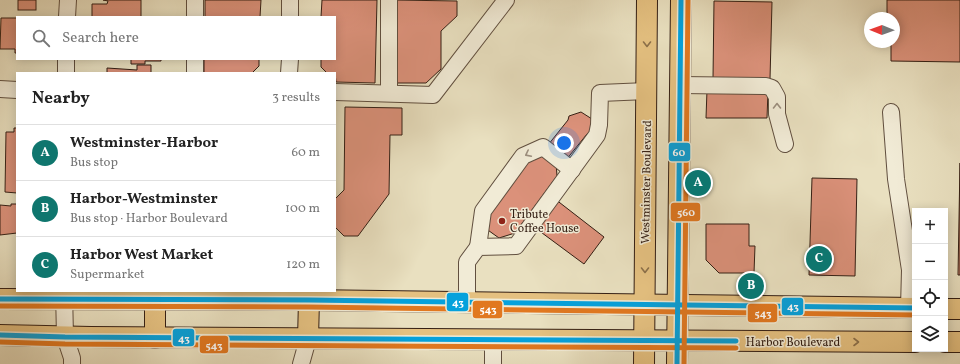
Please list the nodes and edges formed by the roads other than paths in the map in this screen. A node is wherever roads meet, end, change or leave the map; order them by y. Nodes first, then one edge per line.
1 (68, 0) edge
2 (196, 0) edge
3 (290, 0) edge
4 (389, 0) edge
5 (506, 0) edge
6 (647, 0) edge
7 (681, 0) edge
8 (67, 16) edge
9 (195, 16) edge
10 (290, 16) edge
11 (66, 60) edge
12 (195, 60) edge
13 (290, 60) edge
14 (66, 72) edge
15 (195, 72) edge
16 (289, 72) edge
17 (680, 85) junction
18 (0, 89) edge
19 (16, 90) edge
20 (647, 91) junction
21 (336, 92) edge
22 (389, 93) junction
23 (891, 112) dead end
24 (785, 144) dead end
25 (572, 170) junction
26 (478, 247) junction
27 (65, 295) edge
28 (155, 295) edge
29 (180, 295) edge
30 (309, 296) edge
31 (0, 299) edge
32 (467, 302) junction
33 (645, 305) junction
34 (678, 305) junction
35 (912, 308) edge
36 (948, 309) edge
37 (960, 309) edge
38 (0, 335) edge
39 (65, 337) junction
40 (155, 338) junction
41 (308, 339) junction
42 (493, 340) junction
43 (644, 341) junction
44 (677, 341) junction
45 (912, 342) edge
46 (948, 342) edge
47 (960, 342) edge
48 (72, 364) edge
49 (301, 364) edge
50 (493, 364) edge
51 (644, 364) edge
52 (677, 364) edge

1 - 8 street
2 - 9 street
3 - 10 street
4 - 22 street
5 - 22 street
6 -> 20 main road, Westminster Boulevard
7 - 17 main road
11 - 14 street
12 - 15 street
13 - 16 street
24 -> 17 street
17 - 34 main road
18 - 19 street
20 - 25 street
20 -> 33 main road, Westminster Boulevard
21 - 22 street
23 - 35 street
25 - 26 street
25 -> 26 street
26 - 32 street
27 - 28 main road
27 - 31 main road
27 - 39 street
28 - 29 main road
28 - 40 main road
29 - 30 main road
30 - 32 main road
30 - 41 main road
32 - 33 main road
33 - 34 main road
33 - 43 main road, Westminster Boulevard
34 - 35 main road
34 - 44 main road
36 - 37 main road
38 - 39 main road, Harbor Boulevard
39 - 40 main road, Harbor Boulevard
39 - 48 street
40 - 41 main road, Harbor Boulevard
41 - 42 main road, Harbor Boulevard
41 - 49 street
42 - 43 main road, Harbor Boulevard
42 - 50 street
43 - 44 main road, Harbor Boulevard
43 - 51 main road, Westminster Boulevard
44 -> 45 main road, Harbor Boulevard
44 - 52 main road
46 - 47 main road

